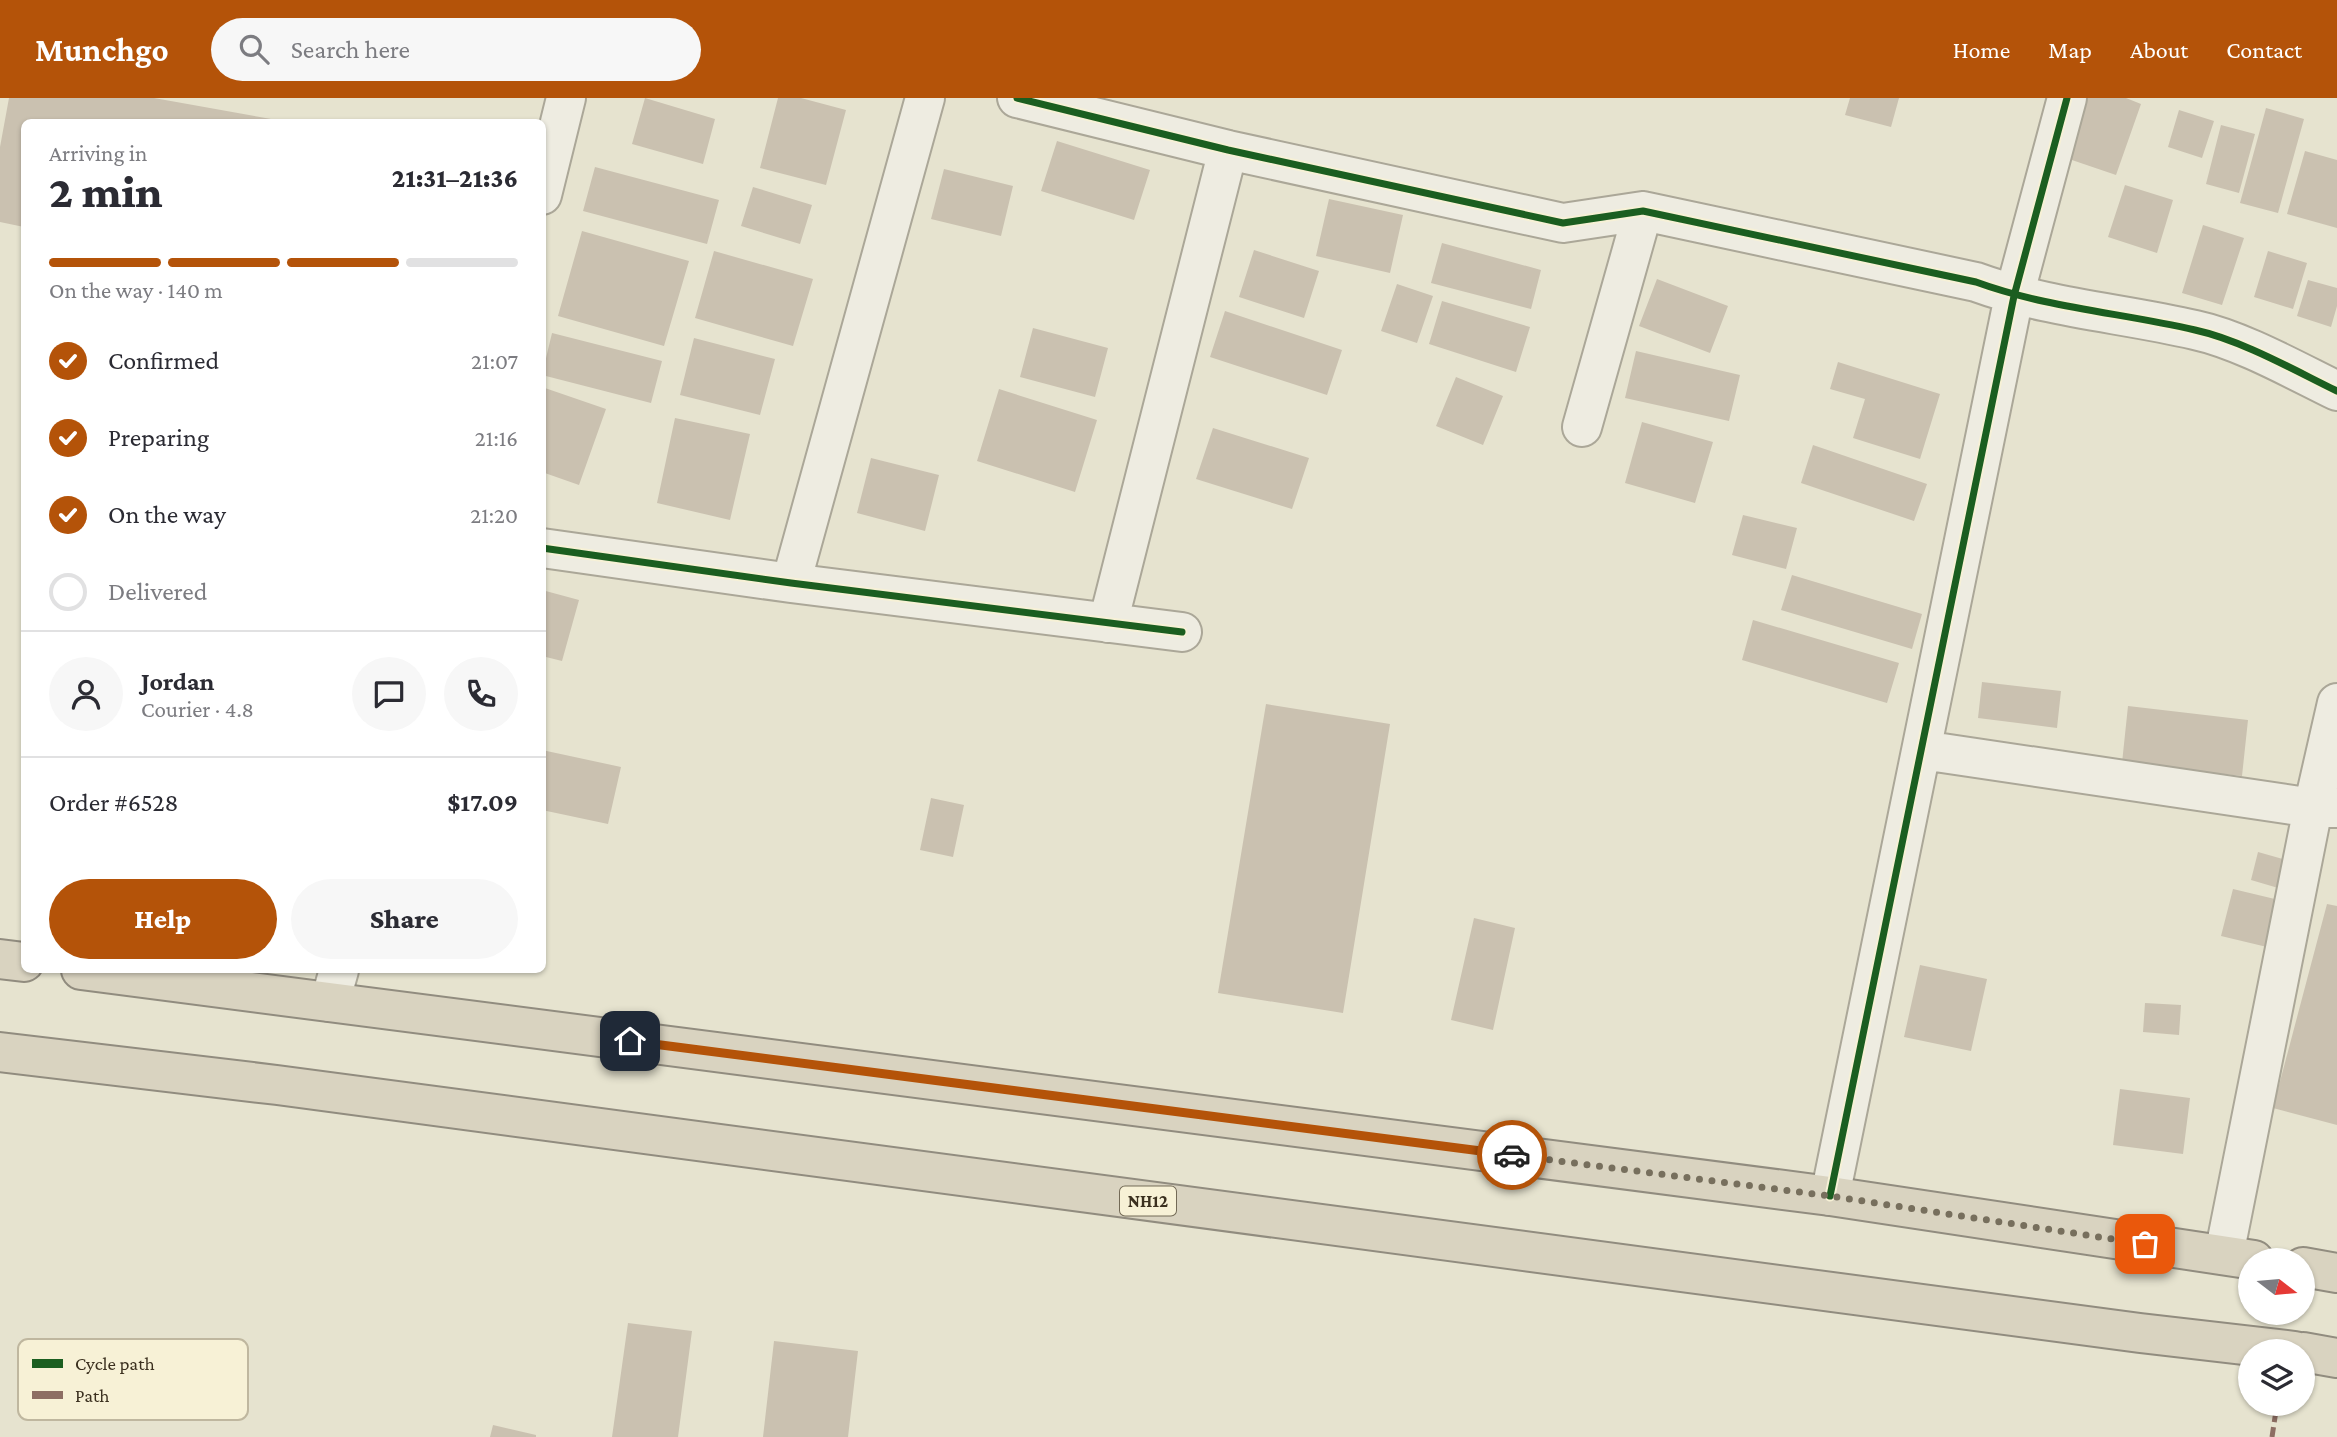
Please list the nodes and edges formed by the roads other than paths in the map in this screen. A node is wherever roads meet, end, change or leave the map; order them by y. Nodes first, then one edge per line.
1 (566, 98) edge
2 (925, 98) edge
3 (1017, 98) edge
4 (2067, 98) edge
5 (1228, 150) junction
6 (546, 179) edge
7 (1643, 211) junction
8 (2014, 296) junction
9 (2337, 391) edge
10 (1582, 427) dead end
11 (546, 549) edge
12 (791, 583) junction
13 (1108, 623) junction
14 (1182, 632) dead end
15 (2337, 703) edge
16 (1922, 750) junction
17 (2325, 808) edge
18 (0, 959) edge
19 (21, 962) edge
20 (129, 973) edge
21 (335, 986) edge
22 (0, 1052) edge
23 (1830, 1196) junction
24 (2241, 1248) edge
25 (2238, 1258) edge
26 (2315, 1270) edge
27 (2337, 1273) edge
28 (2238, 1344) edge
29 (2315, 1354) edge
30 (2337, 1357) edge

1 - 6 street
2 - 12 street
3 - 5 street
4 - 8 street
5 - 7 street
5 - 13 street
7 - 8 street
7 - 10 street
8 - 9 street
8 - 16 street
11 - 12 street
12 - 13 street
13 - 14 street
15 - 17 street
16 - 17 street
16 - 23 street
17 - 24 street
18 - 19 highway
20 - 21 highway
21 - 23 highway
22 - 28 highway, NH12
23 - 25 highway
26 - 27 highway
29 - 30 highway

